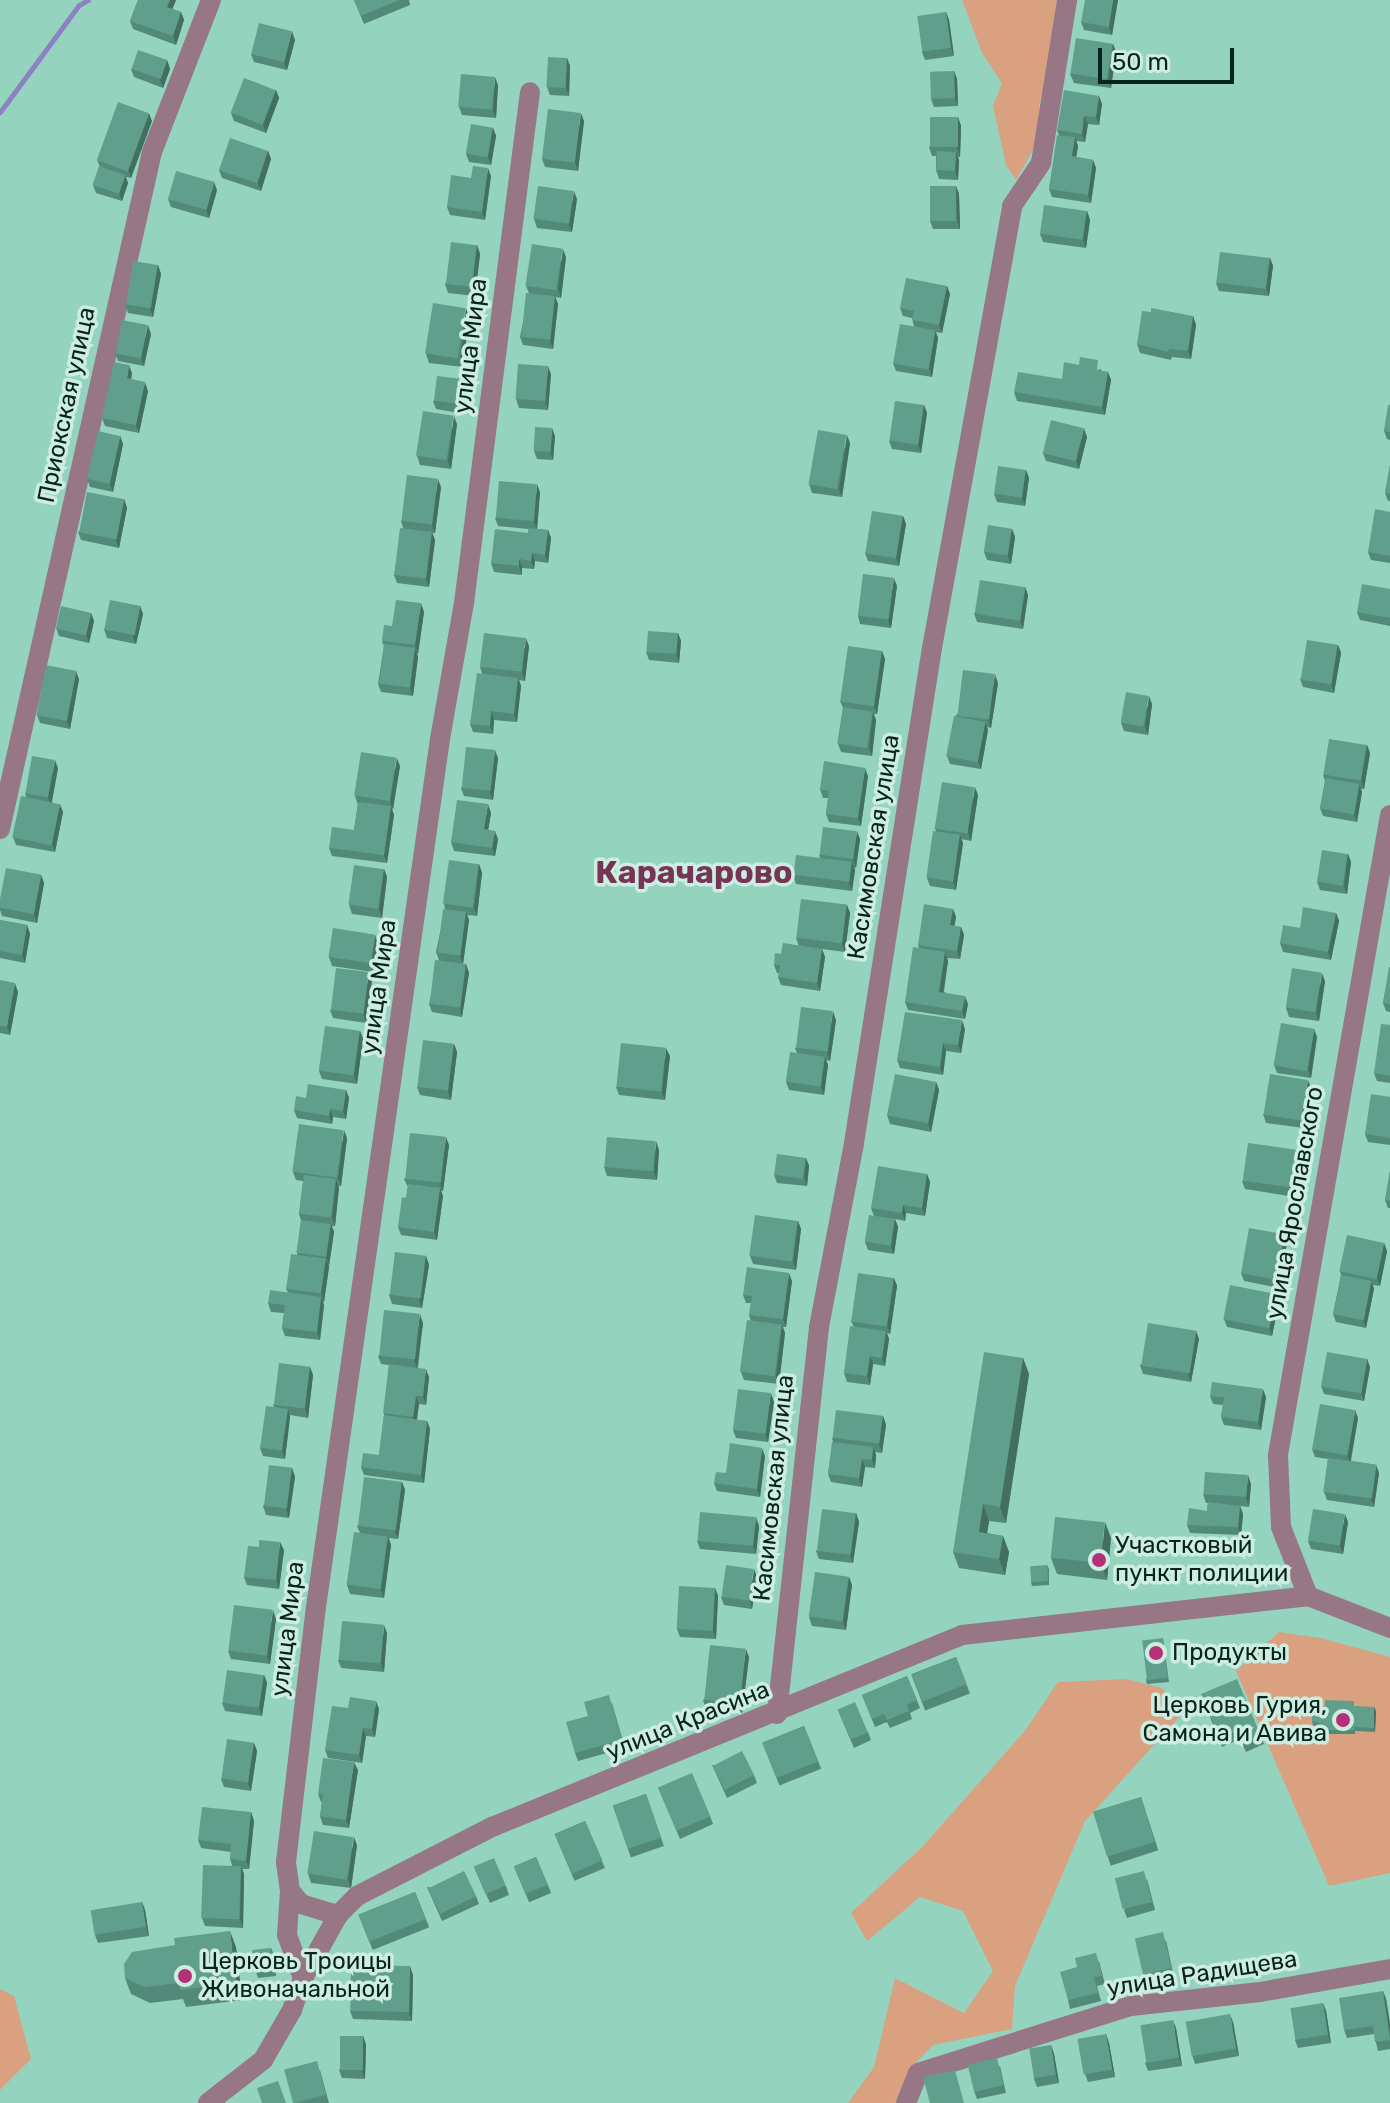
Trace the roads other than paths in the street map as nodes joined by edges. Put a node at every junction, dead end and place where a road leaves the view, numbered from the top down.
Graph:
1 (211, 0) edge
2 (1067, 0) edge
3 (530, 92) dead end
4 (1390, 815) edge
5 (0, 829) edge
6 (1308, 1596) junction
7 (1390, 1628) edge
8 (777, 1714) junction
9 (290, 1891) junction
10 (338, 1915) junction
11 (1390, 1969) edge
12 (303, 1978) junction
13 (208, 2103) edge
14 (906, 2103) edge

1 - 5 street, Приокская улица
2 - 8 street, Касимовская улица
3 - 9 street, улица Мира
4 - 6 street, улица Ярославского
6 - 7 street
6 - 8 street, улица Красина
8 - 10 street, улица Красина
9 - 10 street
9 - 12 street, улица Мира
10 - 12 street, улица Красина
11 - 14 street, улица Радищева
12 - 13 street, улица Красина

